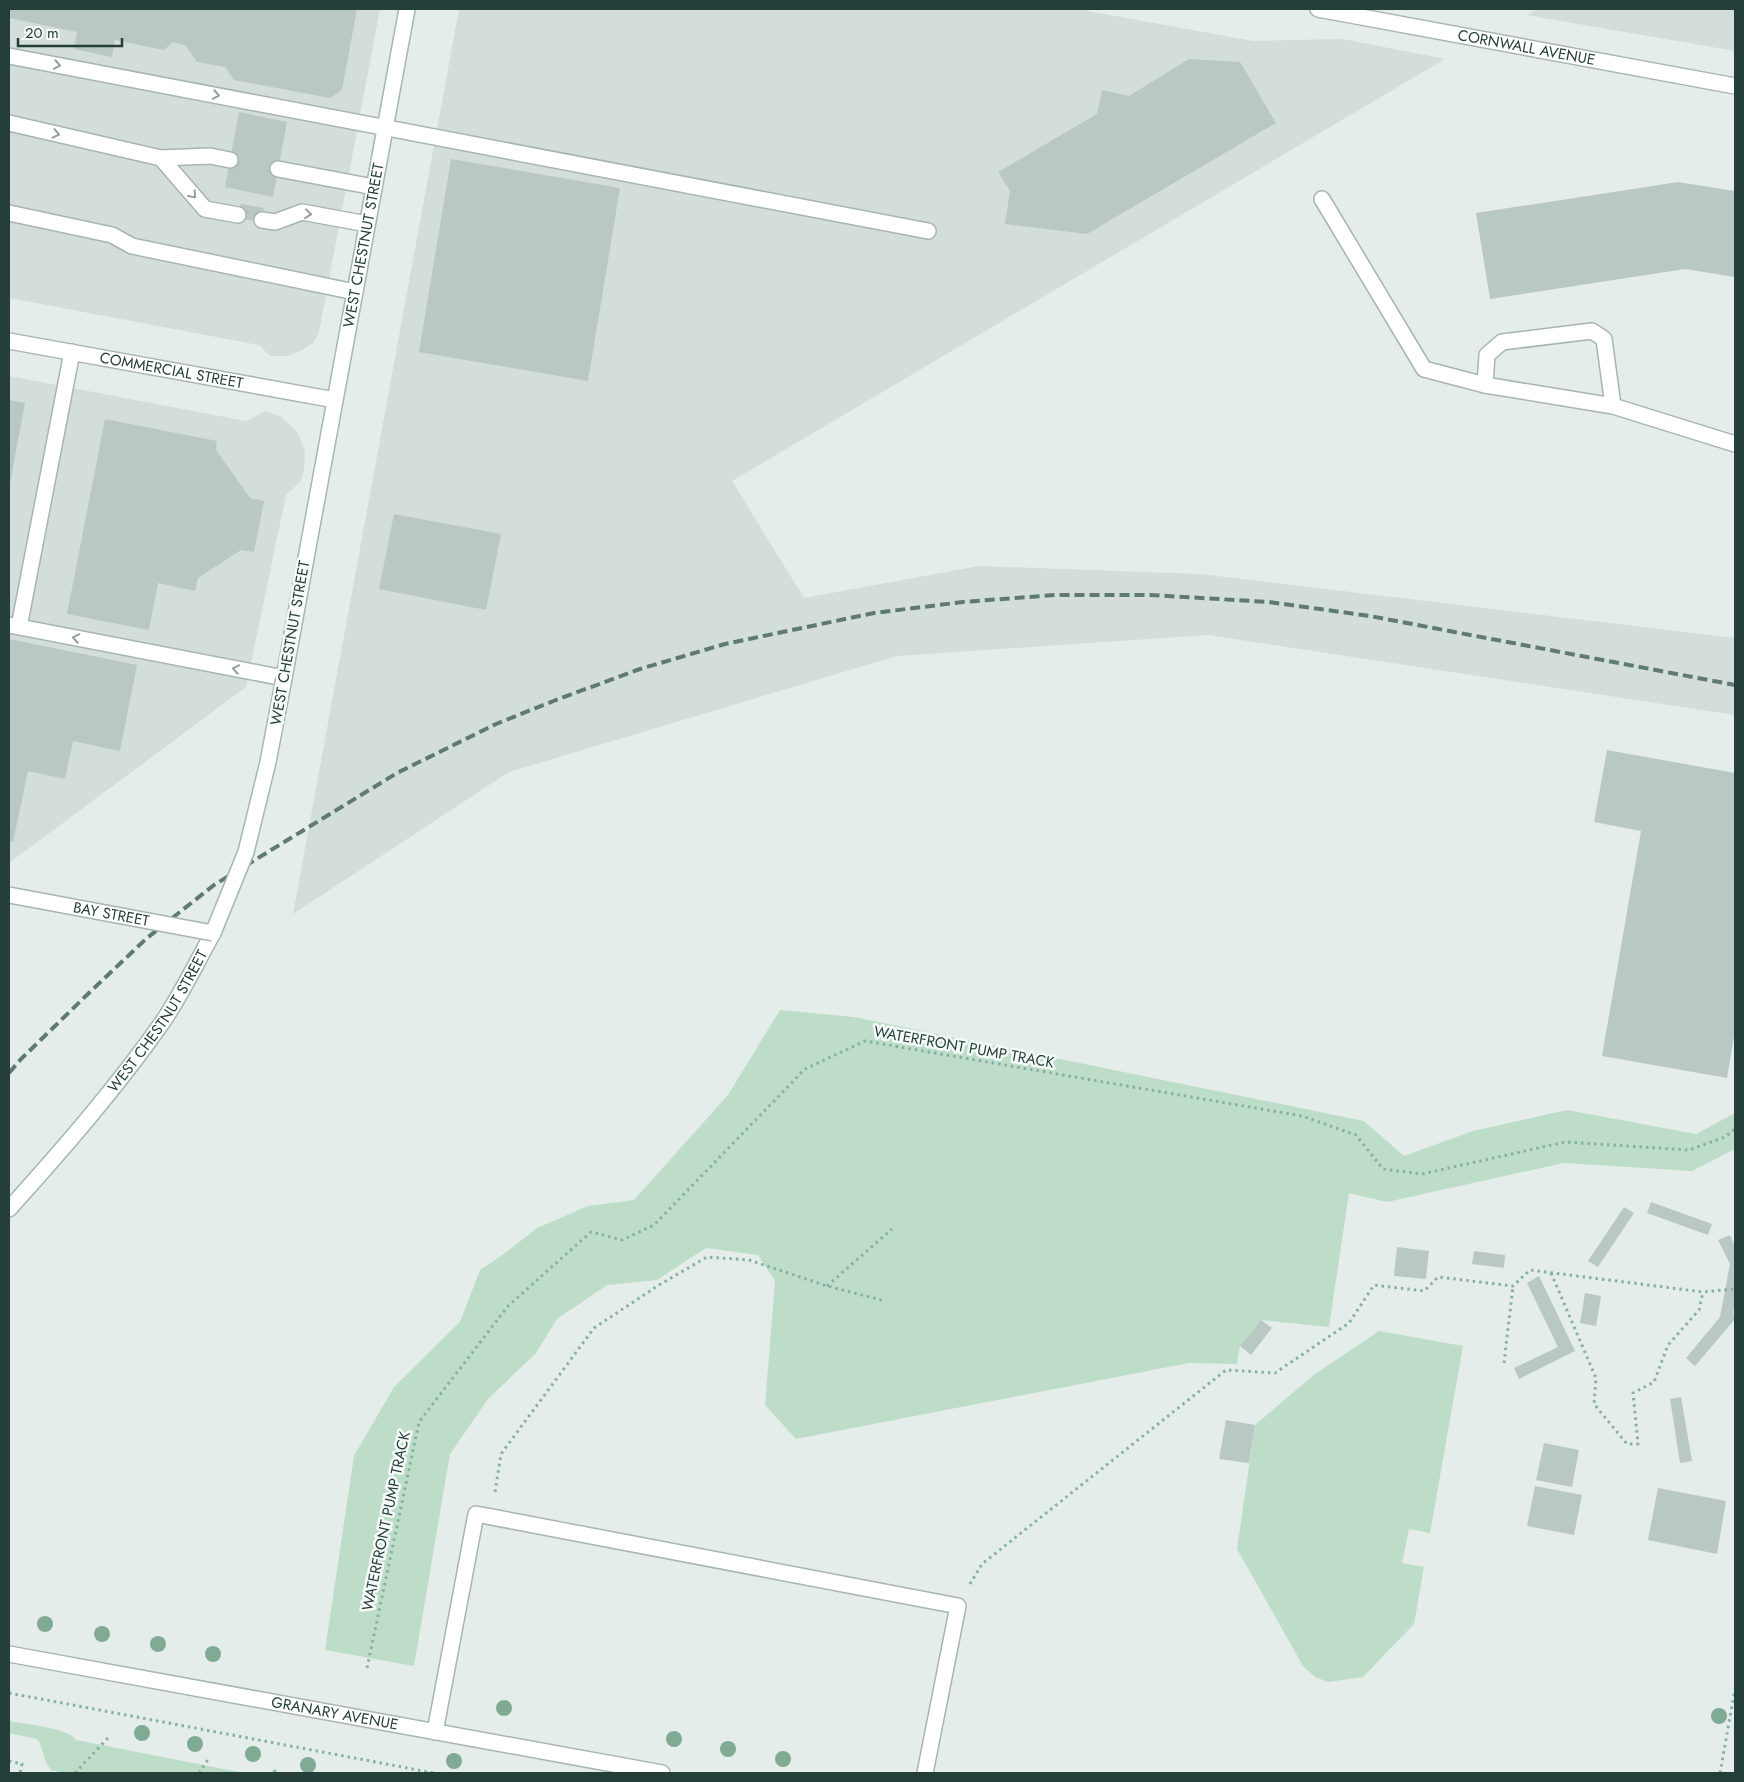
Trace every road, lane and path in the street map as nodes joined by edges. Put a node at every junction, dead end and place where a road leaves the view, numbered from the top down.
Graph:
1 (407, 9) edge
2 (1318, 9) edge
3 (9, 56) edge
4 (1735, 86) edge
5 (9, 123) edge
6 (385, 127) junction
7 (161, 158) junction
8 (230, 160) dead end
9 (278, 169) dead end
10 (374, 187) junction
11 (1322, 198) dead end
12 (9, 213) edge
13 (238, 216) dead end
14 (262, 220) dead end
15 (367, 224) junction
16 (928, 231) dead end
17 (355, 292) junction
18 (9, 341) edge
19 (72, 352) junction
20 (1485, 385) junction
21 (335, 400) junction
22 (1613, 406) junction
23 (1735, 444) edge
24 (14, 626) edge
25 (284, 678) junction
26 (9, 895) edge
27 (213, 933) junction
28 (1735, 1129) edge
29 (9, 1209) edge
30 (892, 1229) dead end
31 (1551, 1273) junction
32 (826, 1286) junction
33 (1513, 1286) junction
34 (1735, 1289) edge
35 (1703, 1292) junction
36 (885, 1301) dead end
37 (1504, 1364) dead end
38 (491, 1517) junction
39 (958, 1606) junction
40 (9, 1654) edge
41 (367, 1668) dead end
42 (1735, 1689) edge
43 (9, 1694) edge
44 (435, 1732) junction
45 (108, 1738) dead end
46 (209, 1758) dead end
47 (9, 1761) edge
48 (20, 1773) edge
49 (75, 1773) edge
50 (199, 1773) edge
51 (434, 1773) edge
52 (662, 1773) edge
53 (925, 1773) edge
54 (1720, 1773) edge

1 - 6 street, WEST CHESTNUT STREET
2 - 4 street, CORNWALL AVENUE
3 -> 6 street
5 -> 7 street
6 - 10 street, WEST CHESTNUT STREET
6 - 16 street
7 - 8 street
7 -> 13 street
9 - 10 street
10 - 15 street, WEST CHESTNUT STREET
11 - 20 street
12 - 17 street
14 -> 15 street
15 - 17 street, WEST CHESTNUT STREET
17 - 21 street, WEST CHESTNUT STREET
18 - 19 street, COMMERCIAL STREET
19 - 21 street, COMMERCIAL STREET
19 - 24 street
20 - 22 street
20 - 22 street
21 - 25 street, WEST CHESTNUT STREET
22 - 23 street
25 -> 24 street
25 - 27 street, WEST CHESTNUT STREET, bridge
26 - 27 street, BAY STREET, bridge
27 - 29 street, WEST CHESTNUT STREET
28 - 41 path, WATERFRONT PUMP TRACK
30 - 32 path
31 - 33 path
31 - 35 path
31 - 35 path
32 - 36 path
32 - 38 path
33 - 37 path
33 - 39 path
34 - 35 path
38 - 39 street
38 - 44 street
39 - 53 street
40 - 44 street, GRANARY AVENUE
42 - 54 path
43 - 51 path
44 - 52 street, GRANARY AVENUE
45 - 49 path
46 - 50 path
47 - 48 path

